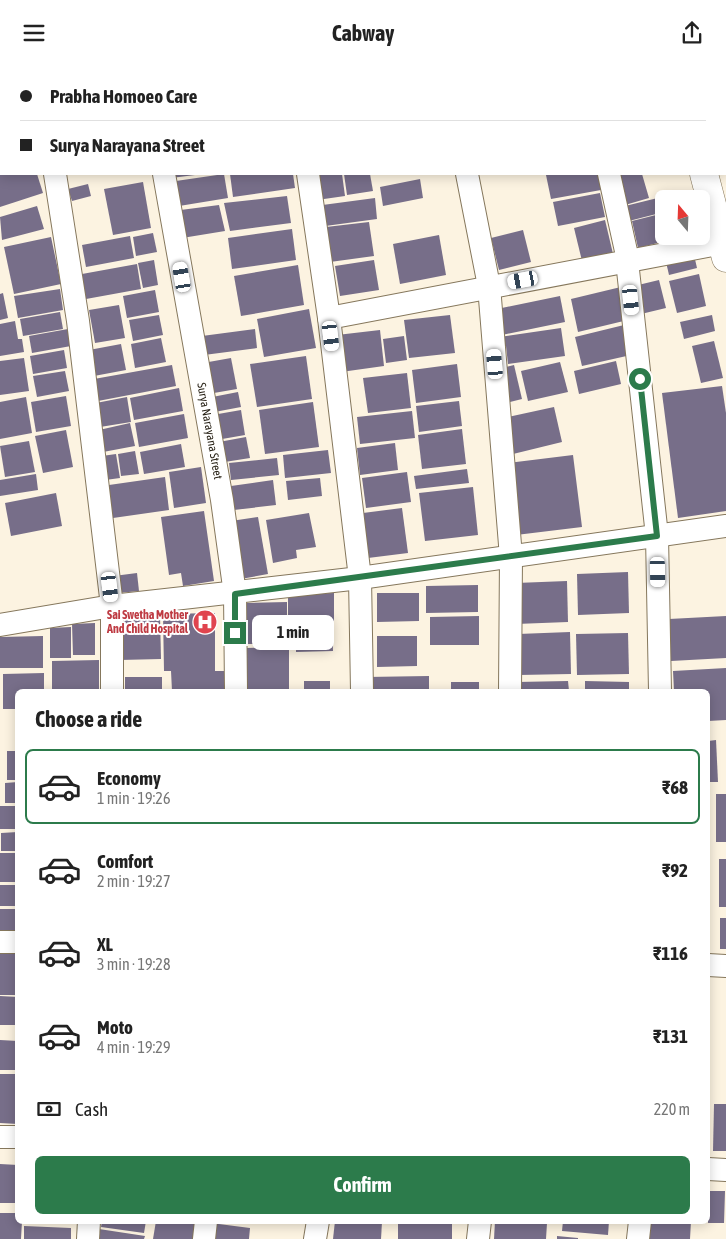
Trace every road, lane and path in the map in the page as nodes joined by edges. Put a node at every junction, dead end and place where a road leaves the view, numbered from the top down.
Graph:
1 (55, 175) edge
2 (164, 175) edge
3 (308, 175) edge
4 (467, 175) edge
5 (609, 175) edge
6 (704, 175) edge
7 (723, 236) edge
8 (627, 261) junction
9 (489, 286) junction
10 (329, 317) junction
11 (726, 526) edge
12 (657, 536) junction
13 (511, 557) junction
14 (360, 578) junction
15 (235, 594) junction
16 (112, 606) junction
17 (0, 625) edge
18 (112, 689) edge
19 (236, 689) edge
20 (362, 689) edge
21 (510, 689) edge
22 (660, 689) edge
23 (0, 942) edge
24 (15, 942) edge
25 (710, 965) edge
26 (726, 965) edge
27 (0, 1137) edge
28 (15, 1137) edge
29 (710, 1169) edge
30 (726, 1170) edge
31 (89, 1224) edge
32 (206, 1224) edge
33 (318, 1224) edge
34 (480, 1224) edge
35 (640, 1224) edge
36 (88, 1239) edge
37 (204, 1239) edge
38 (315, 1239) edge
39 (478, 1239) edge
40 (638, 1239) edge

1 - 16 street
2 - 15 street, Surya Narayana Street
3 - 10 street
4 - 9 street
5 - 8 street
6 - 7 street
7 - 8 street
8 - 9 street
8 - 12 street
9 - 10 street
9 - 13 street
10 - 14 street
11 - 12 street
12 - 13 street
12 - 22 street
13 - 14 street
13 - 21 street
14 - 15 street
14 - 20 street
15 - 16 street
15 - 19 street, Surya Narayana Street
16 - 17 street
16 - 18 street
23 - 24 street
25 - 26 street
27 - 28 street
29 - 30 street
31 - 36 street
32 - 37 street
33 - 38 street
34 - 39 street
35 - 40 street

